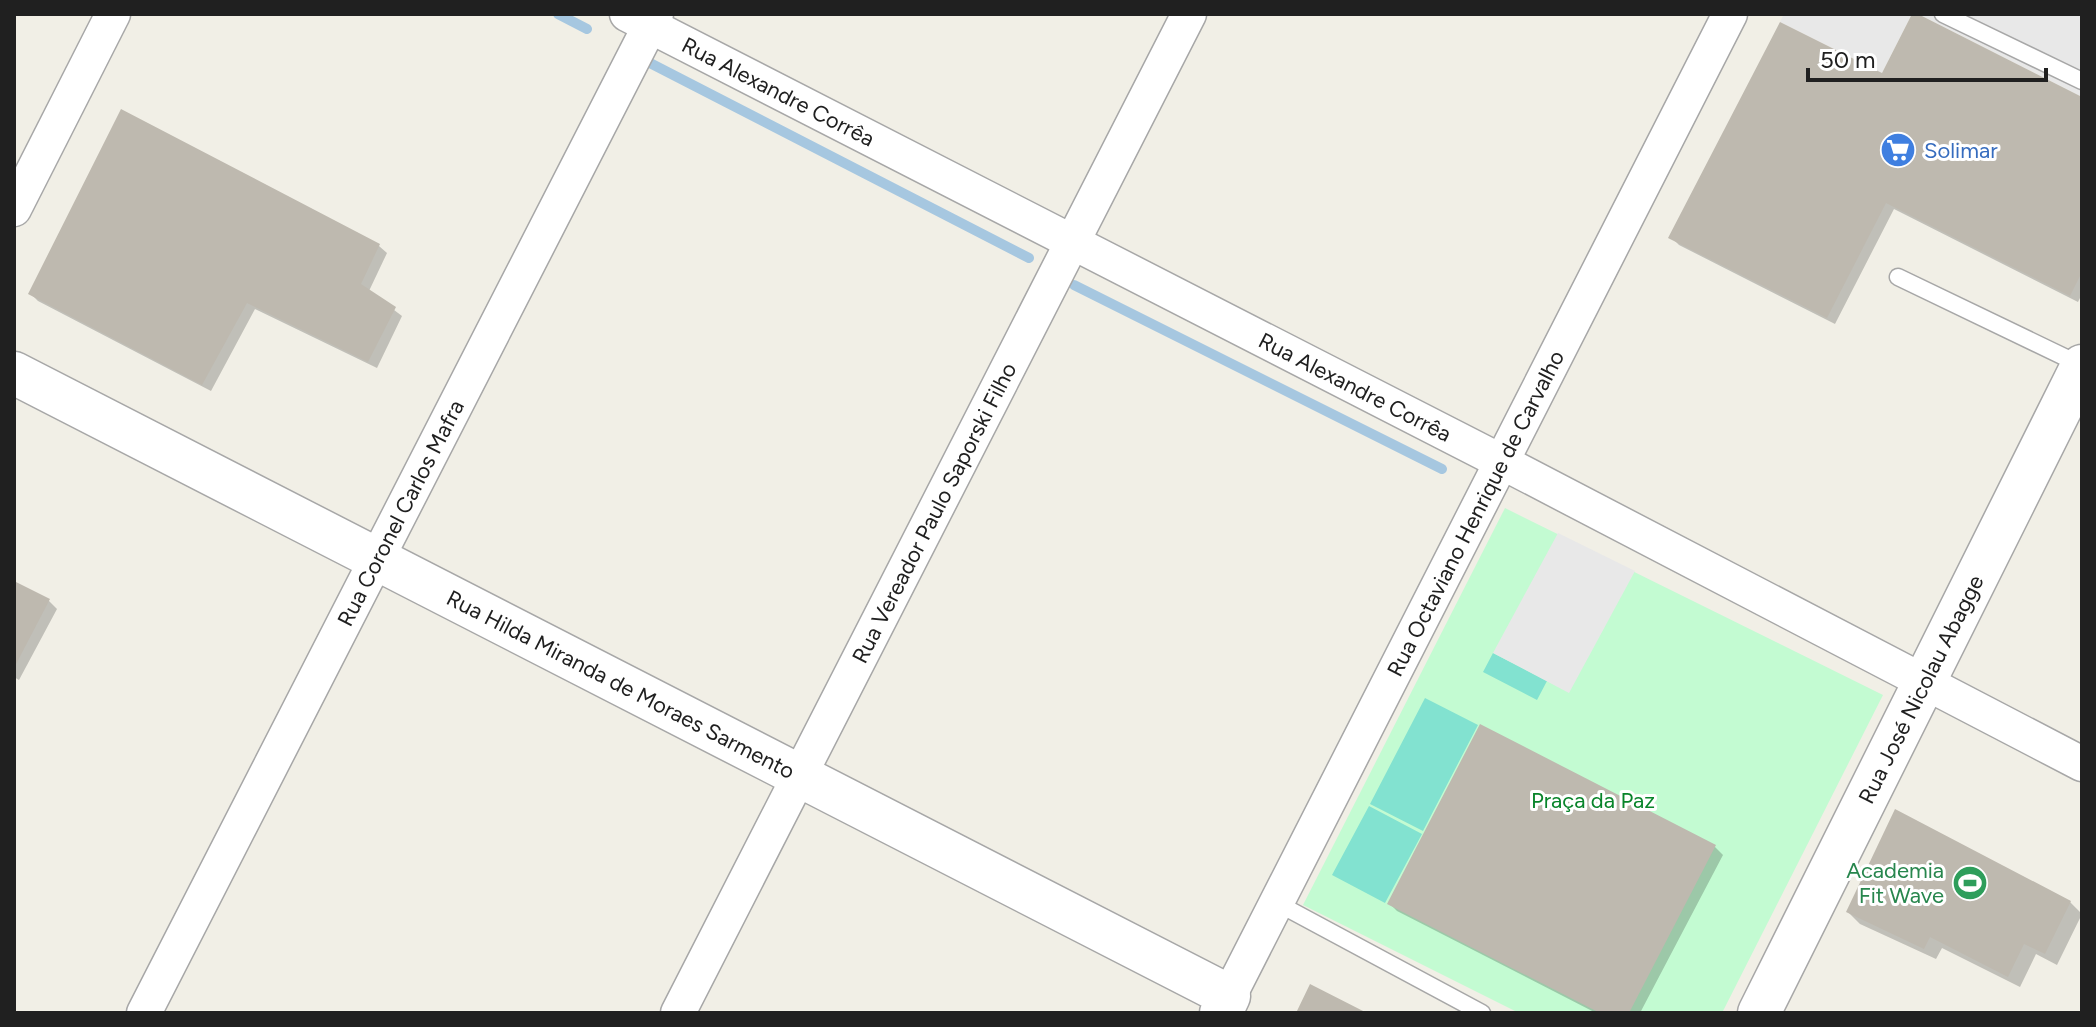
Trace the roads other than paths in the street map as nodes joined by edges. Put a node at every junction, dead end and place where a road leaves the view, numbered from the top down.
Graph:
1 (113, 14) edge
2 (1189, 14) edge
3 (1730, 14) edge
4 (1943, 14) edge
5 (644, 18) edge
6 (2082, 81) edge
7 (14, 209) edge
8 (1073, 242) junction
9 (1898, 277) dead end
10 (2082, 366) edge
11 (14, 373) edge
12 (1502, 462) junction
13 (377, 557) junction
14 (1924, 682) junction
15 (2082, 764) edge
16 (799, 777) junction
17 (1277, 903) junction
18 (1225, 1005) edge
19 (144, 1013) edge
20 (678, 1013) edge
21 (1482, 1013) edge
22 (1759, 1013) edge

1 - 7 street
2 - 8 street, Rua Vereador Paulo Saporski Filho
3 - 12 street, Rua Octaviano Henrique de Carvalho
4 - 6 lane
5 - 8 street, Rua Alexandre Corrêa
5 - 13 street, Rua Coronel Carlos Mafra
8 - 12 street, Rua Alexandre Corrêa
8 - 16 street, Rua Vereador Paulo Saporski Filho
9 - 10 lane
10 - 14 street, Rua José Nicolau Abagge
11 - 13 street, Rua Hilda Miranda de Moraes Sarmento
12 - 14 street, Rua Alexandre Corrêa
12 - 17 street, Rua Octaviano Henrique de Carvalho
13 - 16 street, Rua Hilda Miranda de Moraes Sarmento
13 - 19 street, Rua Coronel Carlos Mafra
14 - 15 street, Rua Alexandre Corrêa
14 - 22 street, Rua José Nicolau Abagge
16 - 18 street, Rua Hilda Miranda de Moraes Sarmento
16 - 20 street, Rua Vereador Paulo Saporski Filho
17 - 18 street, Rua Octaviano Henrique de Carvalho
17 - 21 lane

